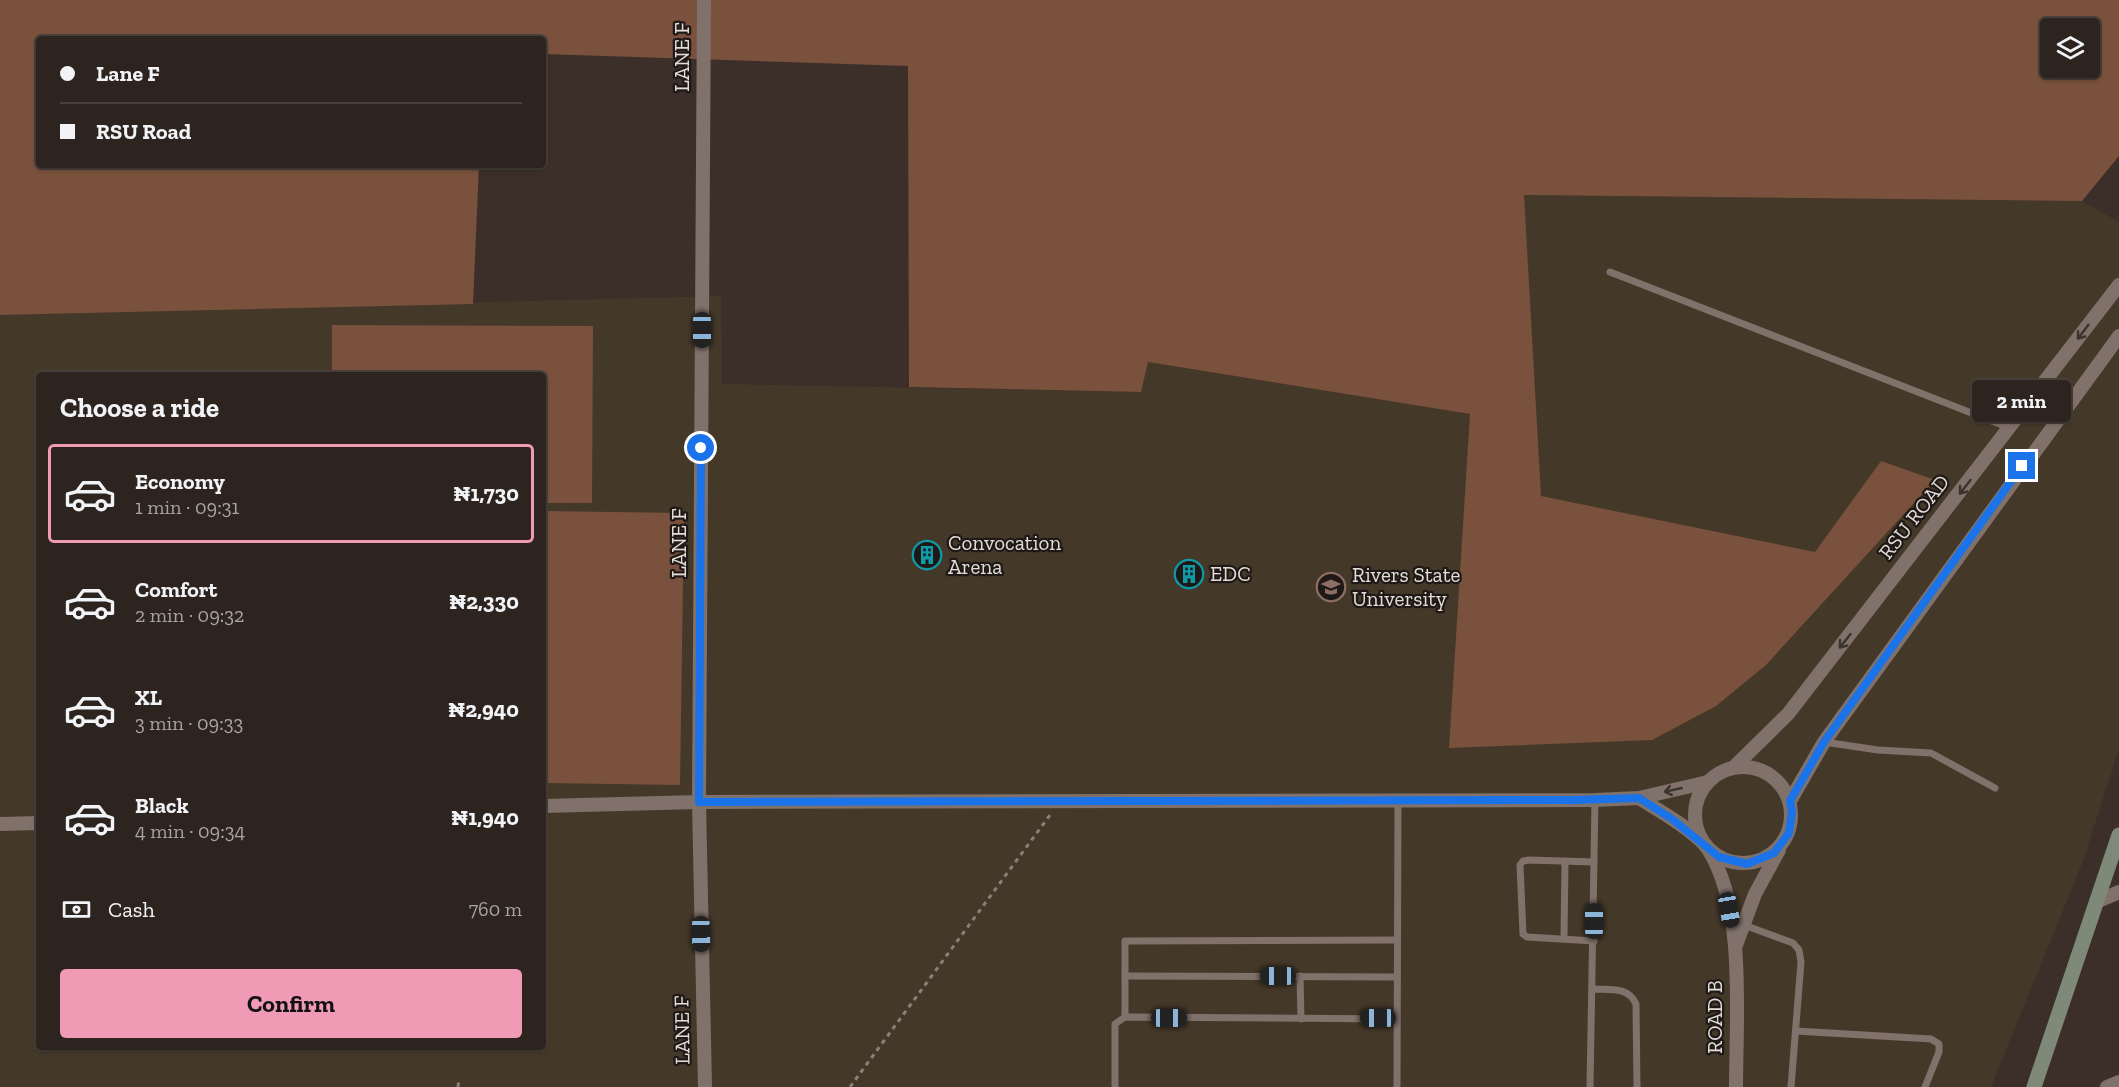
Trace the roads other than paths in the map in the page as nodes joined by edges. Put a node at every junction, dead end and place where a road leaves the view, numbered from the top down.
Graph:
1 (704, 0) edge
2 (1610, 272) dead end
3 (2119, 285) edge
4 (2119, 336) edge
5 (2010, 428) junction
6 (1824, 742) junction
7 (1734, 767) junction
8 (1708, 782) junction
9 (1995, 788) dead end
10 (1639, 798) junction
11 (1595, 800) junction
12 (1398, 801) junction
13 (1790, 801) junction
14 (699, 802) junction
15 (546, 806) edge
16 (36, 822) edge
17 (0, 824) edge
18 (2119, 835) edge
19 (1784, 843) junction
20 (1707, 848) junction
21 (1565, 861) junction
22 (1594, 862) junction
23 (2119, 892) edge
24 (2096, 902) junction
25 (1744, 925) junction
26 (1564, 939) junction
27 (1397, 940) junction
28 (1594, 941) junction
29 (1736, 946) junction
30 (1125, 975) junction
31 (1300, 976) junction
32 (1397, 977) junction
33 (1593, 989) junction
34 (1125, 1017) junction
35 (1301, 1018) junction
36 (1398, 1018) junction
37 (1796, 1031) junction
38 (2119, 1082) edge
39 (705, 1087) edge
40 (1115, 1087) edge
41 (1397, 1087) edge
42 (1590, 1087) edge
43 (1637, 1087) edge
44 (1736, 1087) edge
45 (1791, 1087) edge
46 (1925, 1087) edge
47 (2034, 1087) edge
48 (2107, 1087) edge

1 - 14 street, LANE F
2 - 5 lane
3 -> 5 street, RSU ROAD
4 - 6 street
5 -> 7 street, RSU ROAD
6 - 9 lane
6 - 13 street
7 - 8 street
7 - 13 street
8 -> 10 street
8 - 20 street
10 - 11 street
10 - 20 street
11 - 12 street
11 - 22 lane
12 - 14 street
12 - 27 lane
13 - 19 street
14 - 15 street
14 - 39 street, LANE F
16 - 17 street
18 - 24 street
19 - 20 street
19 - 25 street
20 - 29 street
21 - 22 lane
21 - 26 lane
21 - 26 lane
22 - 28 lane
23 - 24 street
24 - 47 street
25 - 29 street
25 - 37 lane
26 - 28 lane
27 - 30 lane
27 - 32 lane
28 - 33 lane
29 - 44 street, ROAD B
30 - 31 lane
30 - 34 lane
31 - 32 lane
31 - 35 lane
32 - 36 lane
33 - 42 lane
33 - 43 lane
34 - 35 lane
34 - 40 lane
35 - 36 lane
36 - 41 lane
37 - 45 lane
37 - 46 lane
38 - 48 street

